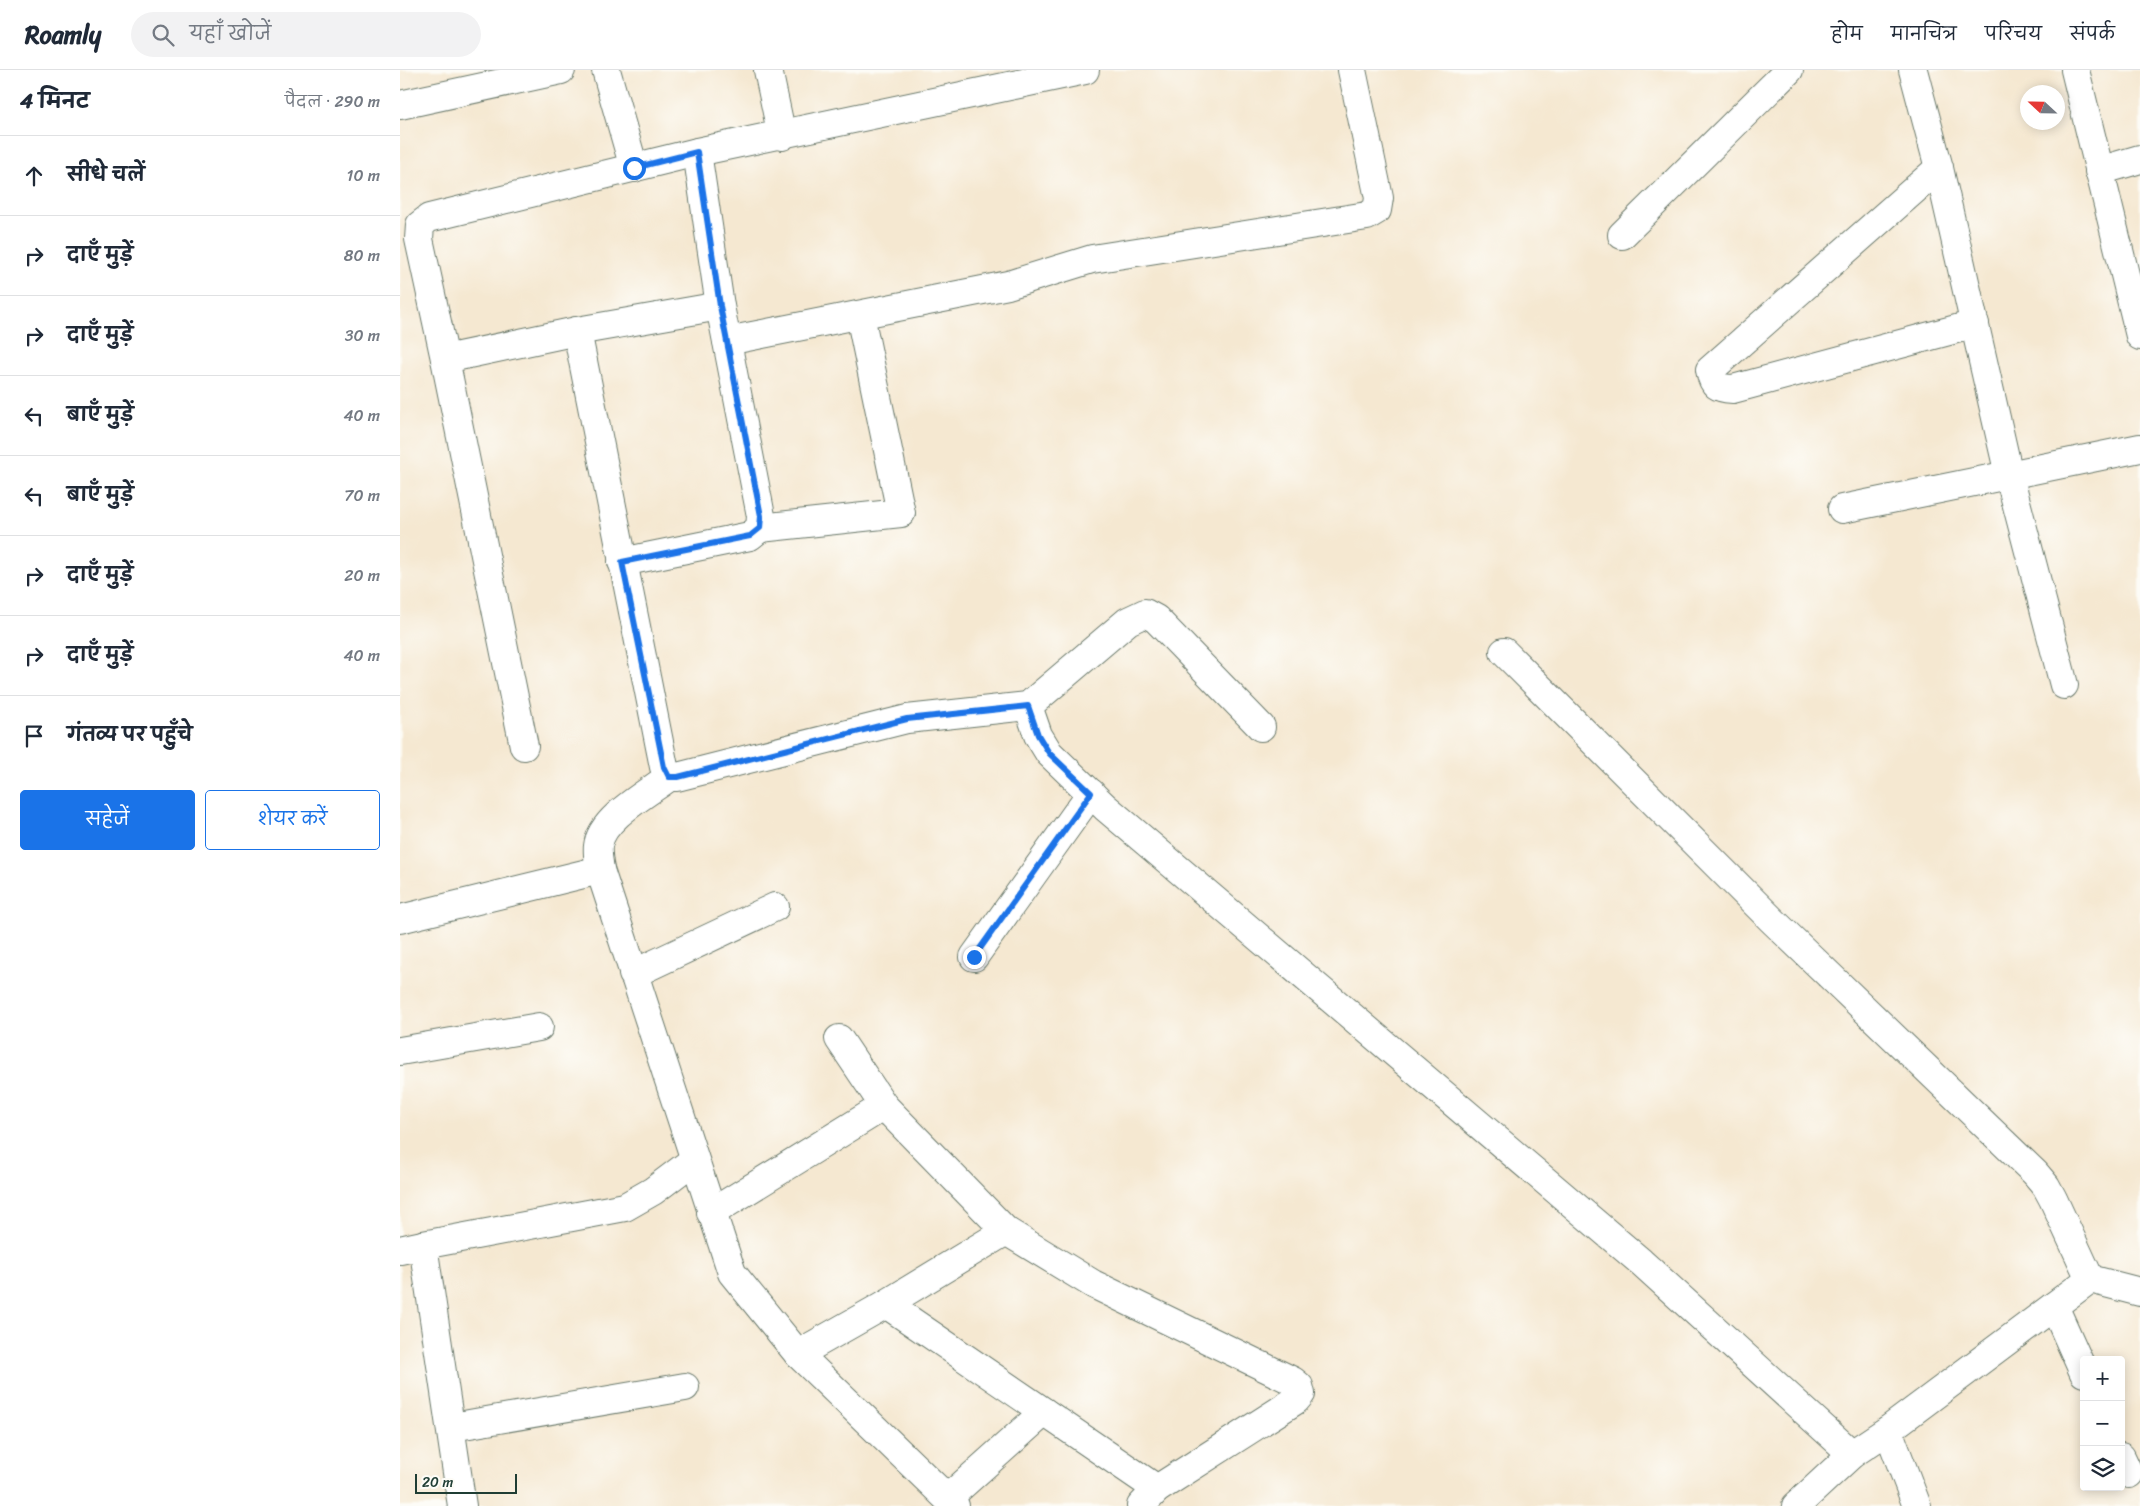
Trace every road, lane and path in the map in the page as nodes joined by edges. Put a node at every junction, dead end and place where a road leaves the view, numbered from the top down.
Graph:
1 (562, 70) edge
2 (606, 70) edge
3 (768, 70) edge
4 (1085, 70) edge
5 (1352, 70) edge
6 (1789, 70) edge
7 (1913, 70) edge
8 (2075, 70) edge
9 (400, 105) edge
10 (782, 136) junction
11 (697, 152) junction
12 (2140, 159) edge
13 (634, 168) junction
14 (1940, 168) junction
15 (2099, 171) junction
16 (1622, 235) dead end
17 (720, 306) junction
18 (2137, 309) edge
19 (860, 315) junction
20 (1975, 324) junction
21 (577, 331) junction
22 (2140, 336) edge
23 (727, 341) junction
24 (445, 359) junction
25 (2140, 448) edge
26 (2009, 475) junction
27 (1842, 509) dead end
28 (760, 528) junction
29 (622, 562) junction
30 (1504, 652) dead end
31 (2064, 686) dead end
32 (1028, 706) junction
33 (1261, 727) dead end
34 (524, 746) dead end
35 (669, 777) junction
36 (1091, 793) junction
37 (600, 870) junction
38 (775, 907) dead end
39 (400, 919) edge
40 (974, 957) dead end
41 (634, 974) junction
42 (539, 1027) dead end
43 (840, 1039) dead end
44 (400, 1051) edge
45 (884, 1106) junction
46 (694, 1160) junction
47 (711, 1212) junction
48 (1006, 1231) junction
49 (412, 1247) edge
50 (2090, 1279) junction
51 (2140, 1292) edge
52 (886, 1304) junction
53 (2054, 1306) junction
54 (798, 1354) junction
55 (2080, 1364) edge
56 (685, 1387) dead end
57 (1044, 1412) junction
58 (452, 1427) junction
59 (1888, 1430) junction
60 (1852, 1454) junction
61 (1149, 1498) edge
62 (952, 1502) edge
63 (462, 1506) edge
64 (1796, 1506) edge
65 (1918, 1506) edge

1 - 9 street
2 - 13 street
3 - 10 street
4 - 10 street
5 - 19 street
6 - 16 street
7 - 14 street
8 - 15 street
10 - 11 street
11 - 13 street
11 - 17 street
12 - 15 street
13 - 24 street
14 - 20 street
14 - 20 street
15 - 18 street
17 - 21 street
17 - 23 street
18 - 22 street
19 - 23 street
19 - 28 street
20 - 26 street
21 - 24 street
21 - 29 street
23 - 28 street
24 - 34 street
25 - 26 street
26 - 27 street
26 - 31 street
28 - 29 street
29 - 35 street
30 - 50 street
32 - 33 street
32 - 35 street
32 - 36 street
35 - 37 street
36 - 40 street
36 - 60 street
37 - 39 street
37 - 41 street
38 - 41 street
41 - 46 street
42 - 44 street
43 - 45 street
45 - 47 street
45 - 48 street
46 - 47 street
46 - 49 street
47 - 54 street
48 - 52 street
48 - 61 street
49 - 58 street
50 - 51 street
50 - 53 street
52 - 54 street
52 - 57 street
53 - 55 street
53 - 59 street
54 - 62 street
56 - 58 street
57 - 61 street
57 - 62 street
58 - 63 street
59 - 60 street
59 - 65 street
60 - 64 street

